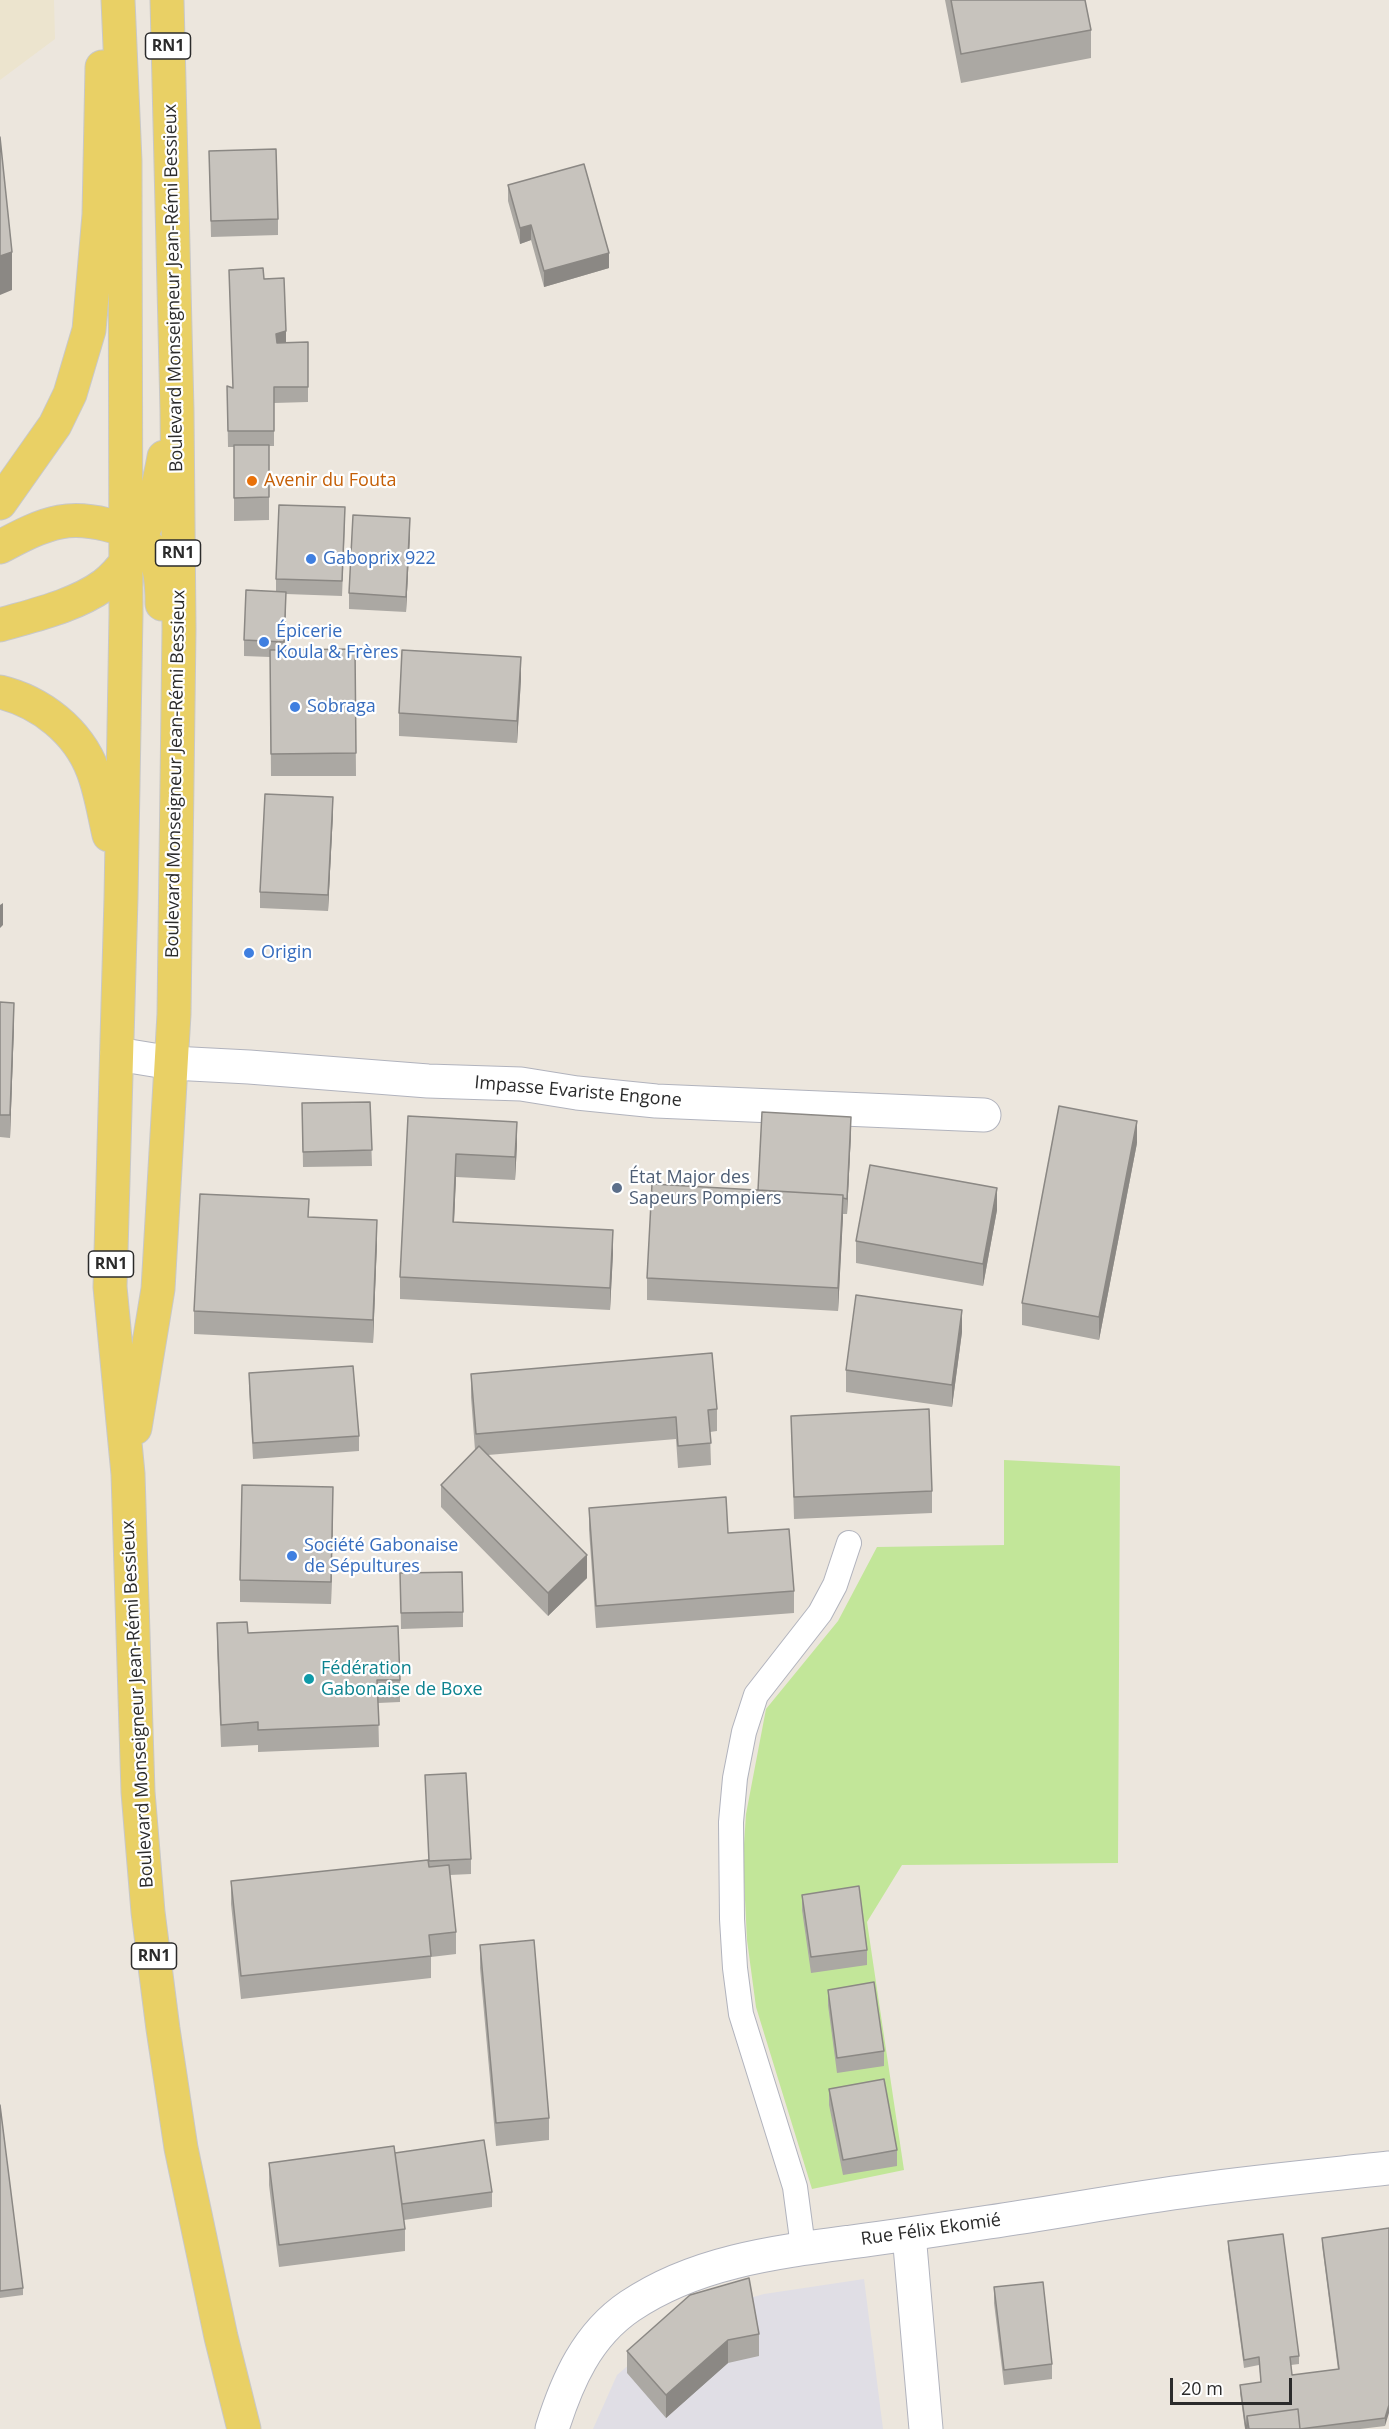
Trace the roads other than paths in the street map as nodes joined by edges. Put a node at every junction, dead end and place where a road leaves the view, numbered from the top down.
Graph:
1 (109, 0) edge
2 (118, 0) edge
3 (167, 0) edge
4 (170, 92) junction
5 (0, 503) edge
6 (130, 544) junction
7 (0, 547) edge
8 (0, 625) edge
9 (0, 692) edge
10 (121, 898) junction
11 (174, 1014) junction
12 (117, 1054) junction
13 (172, 1063) junction
14 (984, 1115) dead end
15 (128, 1474) junction
16 (849, 1543) dead end
17 (1389, 2168) edge
18 (909, 2234) junction
19 (803, 2247) junction
20 (244, 2429) edge
21 (552, 2429) edge
22 (926, 2429) edge

1 - 5 main road
2 - 6 main road, Boulevard Monseigneur Jean-Rémi Bessieux / RN1
3 - 4 main road, Boulevard Monseigneur Jean-Rémi Bessieux / RN1
4 - 6 main road
4 - 11 main road, Boulevard Monseigneur Jean-Rémi Bessieux / RN1
6 - 7 main road
6 - 8 main road
6 - 10 main road, Boulevard Monseigneur Jean-Rémi Bessieux / RN1
6 - 11 main road
9 - 10 main road
10 - 12 main road, Boulevard Monseigneur Jean-Rémi Bessieux / RN1
11 - 13 main road, Boulevard Monseigneur Jean-Rémi Bessieux / RN1
12 - 13 street, Impasse Evariste Engone
12 - 15 main road, Boulevard Monseigneur Jean-Rémi Bessieux / RN1
13 - 14 street, Impasse Evariste Engone
13 - 15 main road, Boulevard Monseigneur Jean-Rémi Bessieux / RN1
15 - 20 main road, Boulevard Monseigneur Jean-Rémi Bessieux / RN1
16 - 19 lane
17 - 18 street, Rue Félix Ekomié
18 - 19 street, Rue Félix Ekomié
18 - 22 street
19 - 21 street, Rue Félix Ekomié

